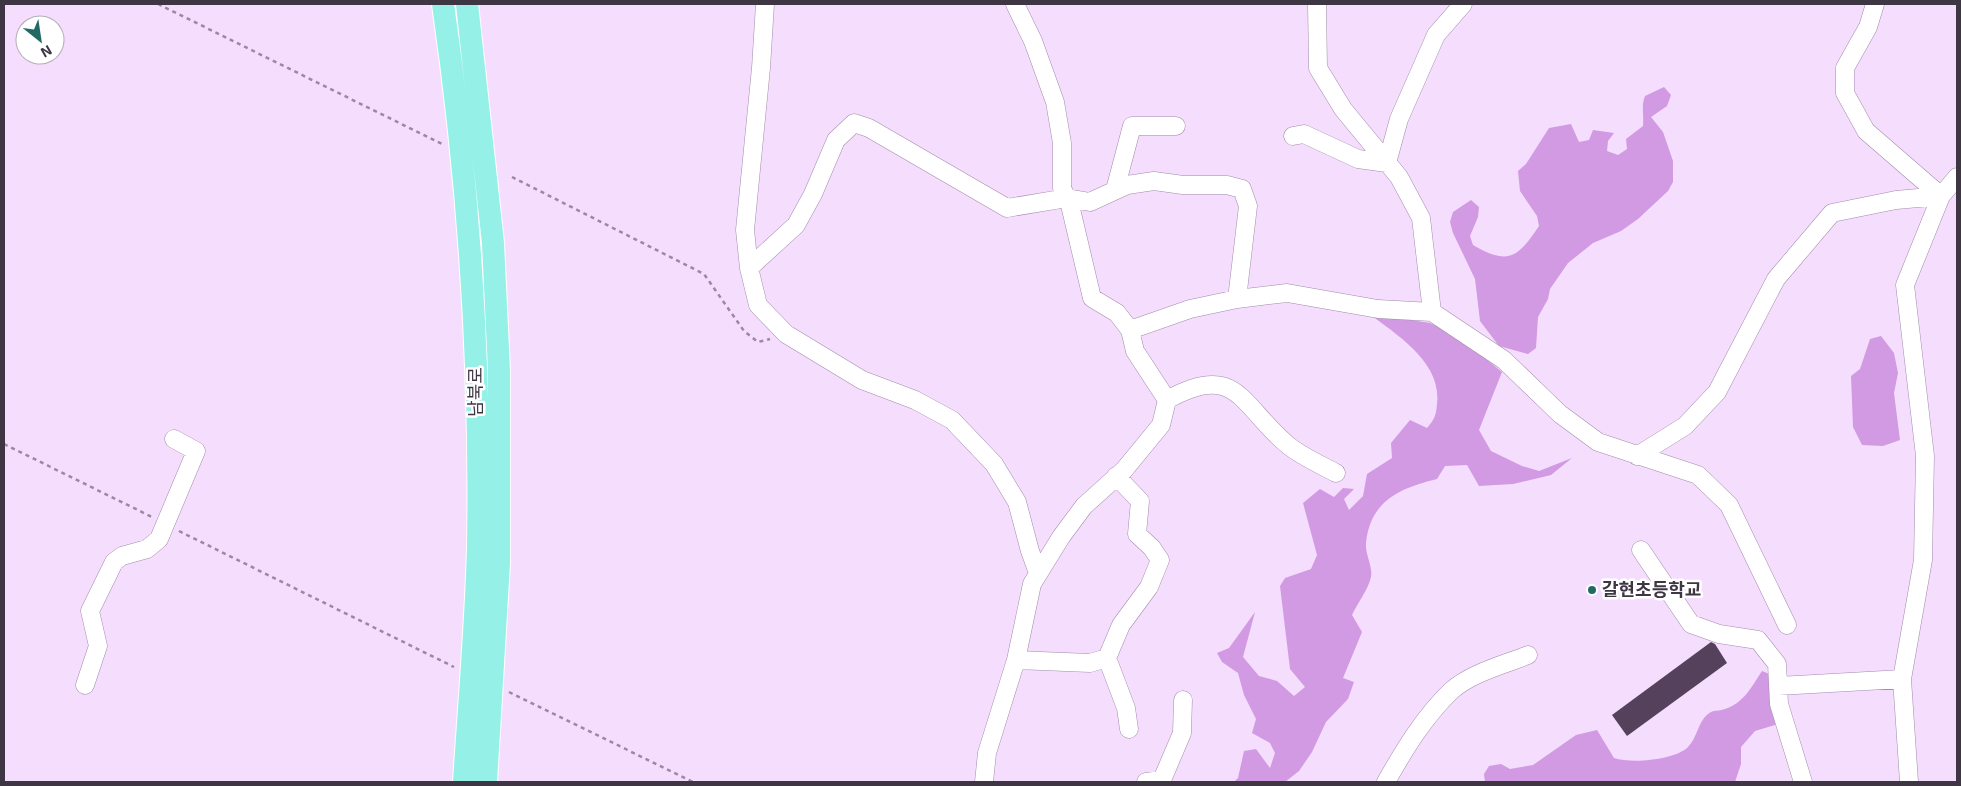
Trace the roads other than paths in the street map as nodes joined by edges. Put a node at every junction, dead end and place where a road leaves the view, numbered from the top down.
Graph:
1 (442, 4) edge
2 (467, 4) edge
3 (765, 4) edge
4 (1015, 4) edge
5 (1317, 4) edge
6 (1463, 4) edge
7 (1876, 4) edge
8 (1176, 126) dead end
9 (1293, 136) dead end
10 (1387, 163) junction
11 (1957, 177) edge
12 (1115, 190) junction
13 (1941, 196) junction
14 (1067, 198) junction
15 (749, 268) junction
16 (1237, 299) junction
17 (1432, 312) junction
18 (1130, 330) junction
19 (1167, 400) junction
20 (174, 439) dead end
21 (1637, 456) junction
22 (1336, 473) dead end
23 (1116, 476) junction
24 (1641, 550) dead end
25 (1038, 572) junction
26 (1787, 625) dead end
27 (1528, 655) dead end
28 (1107, 658) junction
29 (1016, 660) junction
30 (1902, 679) junction
31 (85, 684) dead end
32 (1778, 686) junction
33 (1183, 700) dead end
34 (1129, 729) dead end
35 (464, 782) edge
36 (486, 782) edge
37 (984, 782) edge
38 (1146, 782) edge
39 (1386, 782) edge
40 (1803, 782) edge
41 (1909, 782) edge

1 - 35 main road, 남북로
2 - 36 main road, 남북로
3 - 15 street
4 - 14 street
5 - 10 street
6 - 10 street
7 - 13 street
8 - 12 street
9 - 10 street
10 - 17 street
11 - 13 street
12 - 14 street
12 - 16 street
13 - 21 street
13 - 30 street
14 - 15 street
14 - 18 street
15 - 25 street
16 - 17 street
16 - 18 street
17 - 21 street
18 - 19 street
19 - 22 street
19 - 23 street
20 - 31 street
21 - 26 street
23 - 25 street
23 - 28 street
24 - 32 street
25 - 29 street
27 - 39 street
28 - 29 street
28 - 34 street
29 - 37 street
30 - 32 street
30 - 41 street
32 - 40 street
33 - 38 street

